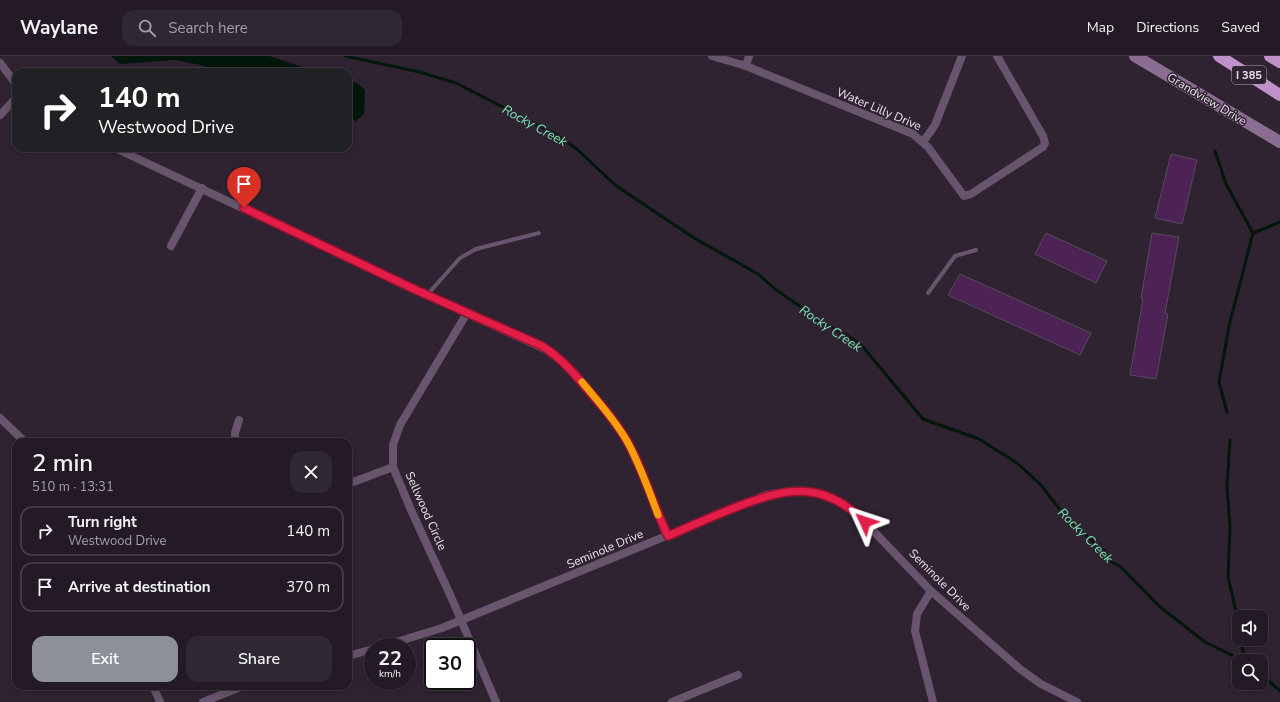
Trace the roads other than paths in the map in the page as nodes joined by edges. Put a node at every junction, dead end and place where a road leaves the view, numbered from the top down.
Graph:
1 (712, 56) edge
2 (749, 56) edge
3 (962, 56) edge
4 (997, 56) edge
5 (1135, 56) edge
6 (1214, 56) edge
7 (1219, 56) edge
8 (1270, 56) edge
9 (1280, 62) edge
10 (0, 63) edge
11 (746, 66) junction
12 (1239, 69) junction
13 (12, 79) edge
14 (1280, 94) edge
15 (12, 102) edge
16 (0, 115) edge
17 (923, 142) junction
18 (1280, 142) edge
19 (124, 152) edge
20 (202, 188) junction
21 (539, 233) dead end
22 (171, 246) dead end
23 (976, 250) dead end
24 (928, 293) dead end
25 (426, 295) junction
26 (467, 314) junction
27 (0, 418) edge
28 (239, 420) dead end
29 (21, 438) edge
30 (236, 438) edge
31 (393, 467) junction
32 (352, 482) edge
33 (668, 536) junction
34 (931, 591) junction
35 (462, 621) junction
36 (414, 638) edge
37 (364, 652) edge
38 (352, 655) edge
39 (738, 675) dead end
40 (155, 690) edge
41 (233, 690) edge
42 (160, 702) edge
43 (203, 702) edge
44 (496, 702) edge
45 (672, 702) edge
46 (933, 702) edge
47 (1077, 702) edge

1 - 11 street, Water Lilly Drive
2 - 11 street
3 - 17 street
4 - 17 street, Water Lilly Drive
5 - 18 street, Grandview Drive
6 - 12 highway
7 - 12 highway, I 385
8 - 9 highway, I 385
10 - 13 street
11 - 17 street, Water Lilly Drive
12 - 14 highway, I 385
15 - 16 street
19 - 20 street
20 - 22 street
20 - 25 street
21 - 25 lane
23 - 24 lane
25 - 26 street
26 - 31 street, Sellwood Circle
26 - 33 street
27 - 29 street
28 - 30 street
31 - 32 street
31 - 35 street, Sellwood Circle
33 - 34 street, Seminole Drive
33 - 35 street, Seminole Drive
34 - 46 street
34 - 47 street, Seminole Drive
35 - 36 street, Seminole Drive
35 - 44 street, Sellwood Circle
37 - 38 street
39 - 45 street
40 - 42 street
41 - 43 street

